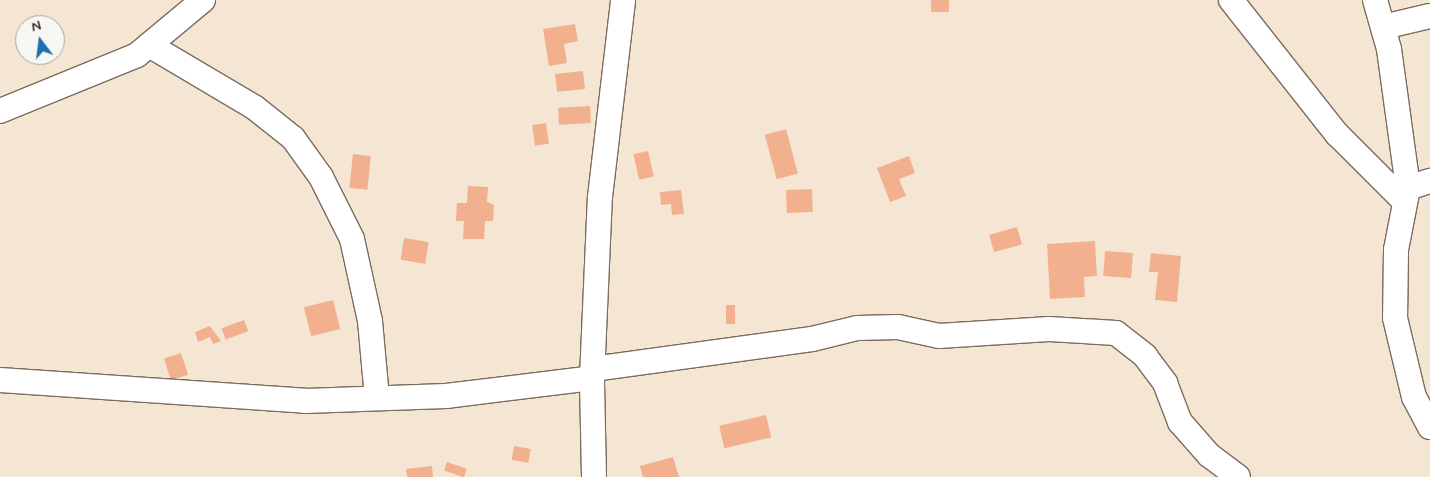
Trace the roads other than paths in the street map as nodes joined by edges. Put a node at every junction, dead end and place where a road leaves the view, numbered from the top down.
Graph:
1 (203, 0) edge
2 (623, 0) edge
3 (1230, 0) edge
4 (1375, 0) edge
5 (1430, 16) edge
6 (1382, 27) junction
7 (149, 45) junction
8 (0, 111) edge
9 (1430, 181) edge
10 (1406, 195) junction
11 (592, 373) junction
12 (0, 380) edge
13 (377, 398) junction
14 (1430, 427) edge
15 (594, 477) edge
16 (1238, 477) edge

1 - 7 street
2 - 11 street
3 - 10 street
4 - 6 street
5 - 6 street
6 - 10 street
7 - 8 street
7 - 13 street
9 - 10 street
10 - 14 street
11 - 13 street
11 - 15 street
11 - 16 street
12 - 13 street

